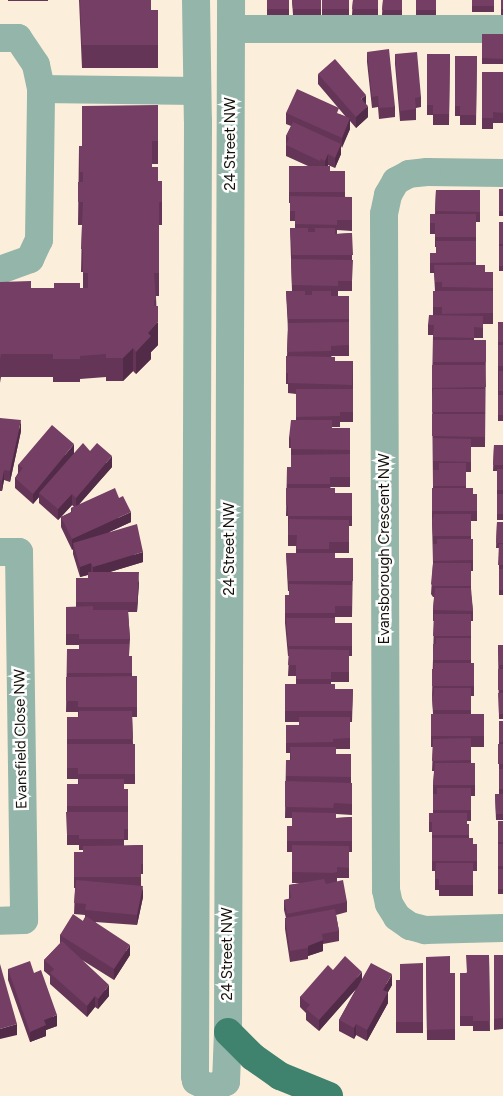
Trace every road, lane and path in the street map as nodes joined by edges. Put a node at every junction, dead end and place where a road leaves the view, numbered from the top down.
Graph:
1 (196, 0) edge
2 (231, 0) edge
3 (503, 29) edge
4 (231, 30) junction
5 (0, 38) edge
6 (40, 89) junction
7 (198, 90) junction
8 (503, 173) edge
9 (0, 270) edge
10 (0, 552) edge
11 (0, 921) edge
12 (503, 928) edge
13 (228, 1032) junction
14 (210, 1092) edge
15 (329, 1096) edge

1 - 7 street, 24 Street NW
2 - 4 street, 24 Street NW
3 - 4 street
4 - 13 street, 24 Street NW
5 - 6 street
6 - 7 street
6 - 9 street
7 - 14 street, 24 Street NW
8 - 12 street, Evansborough Crescent NW
10 - 11 street, Evansfield Close NW
13 - 14 street, 24 Street NW
13 - 15 main road

